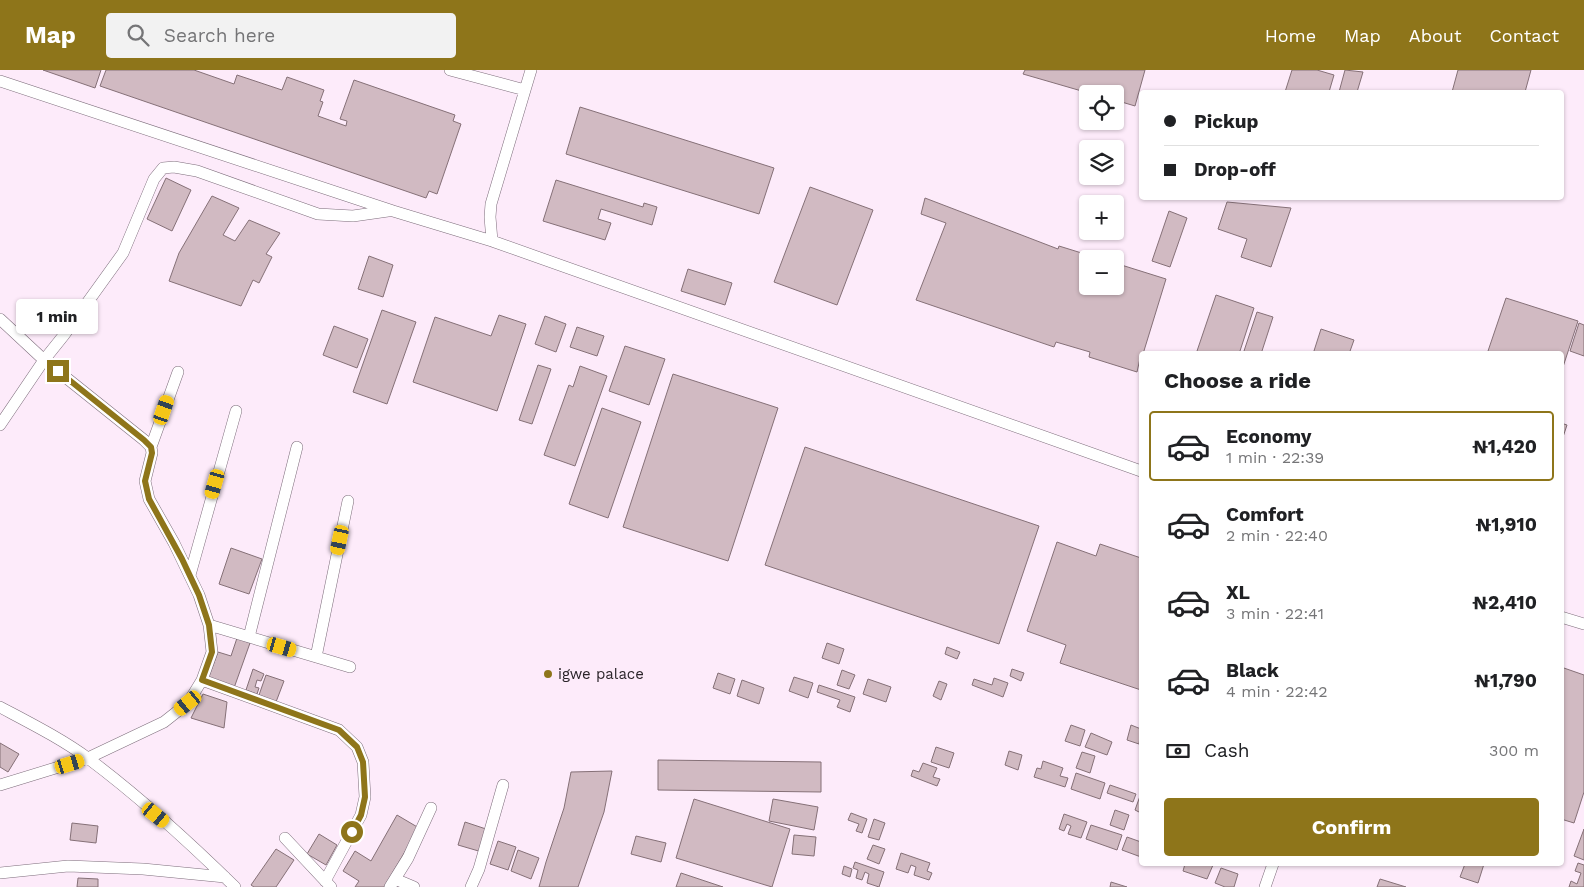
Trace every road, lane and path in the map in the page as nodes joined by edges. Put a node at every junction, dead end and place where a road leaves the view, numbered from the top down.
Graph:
1 (450, 70) edge
2 (531, 70) edge
3 (0, 81) edge
4 (525, 90) junction
5 (392, 211) junction
6 (492, 241) junction
7 (0, 319) edge
8 (44, 360) junction
9 (178, 372) dead end
10 (236, 411) dead end
11 (0, 425) edge
12 (151, 447) junction
13 (297, 447) dead end
14 (1139, 470) edge
15 (348, 501) dead end
16 (190, 575) junction
17 (1564, 618) edge
18 (1584, 624) edge
19 (209, 625) junction
20 (249, 637) junction
21 (316, 657) junction
22 (350, 667) dead end
23 (202, 680) junction
24 (0, 707) edge
25 (88, 758) junction
26 (0, 785) edge
27 (503, 785) dead end
28 (430, 808) dead end
29 (285, 838) dead end
30 (1272, 866) edge
31 (0, 873) edge
32 (225, 877) junction
33 (392, 883) edge
34 (328, 884) edge
35 (235, 887) edge
36 (414, 887) edge
37 (471, 887) edge
38 (1264, 887) edge

1 - 4 street
2 - 4 street
3 - 5 street
4 - 6 street
5 - 6 street
5 - 8 street
6 - 14 street
7 - 8 street
8 - 11 street
8 - 12 street
9 - 12 street
10 - 16 street
12 - 16 street
13 - 20 street
15 - 21 street
16 - 19 street
17 - 18 street
19 - 20 street
19 - 23 street
20 - 21 street
21 - 22 street
23 - 25 street
23 - 34 street
24 - 25 street
25 - 26 street
25 - 32 street
27 - 37 street
28 - 33 street
29 - 34 street
30 - 38 street
31 - 32 street
32 - 35 street
33 - 36 street

